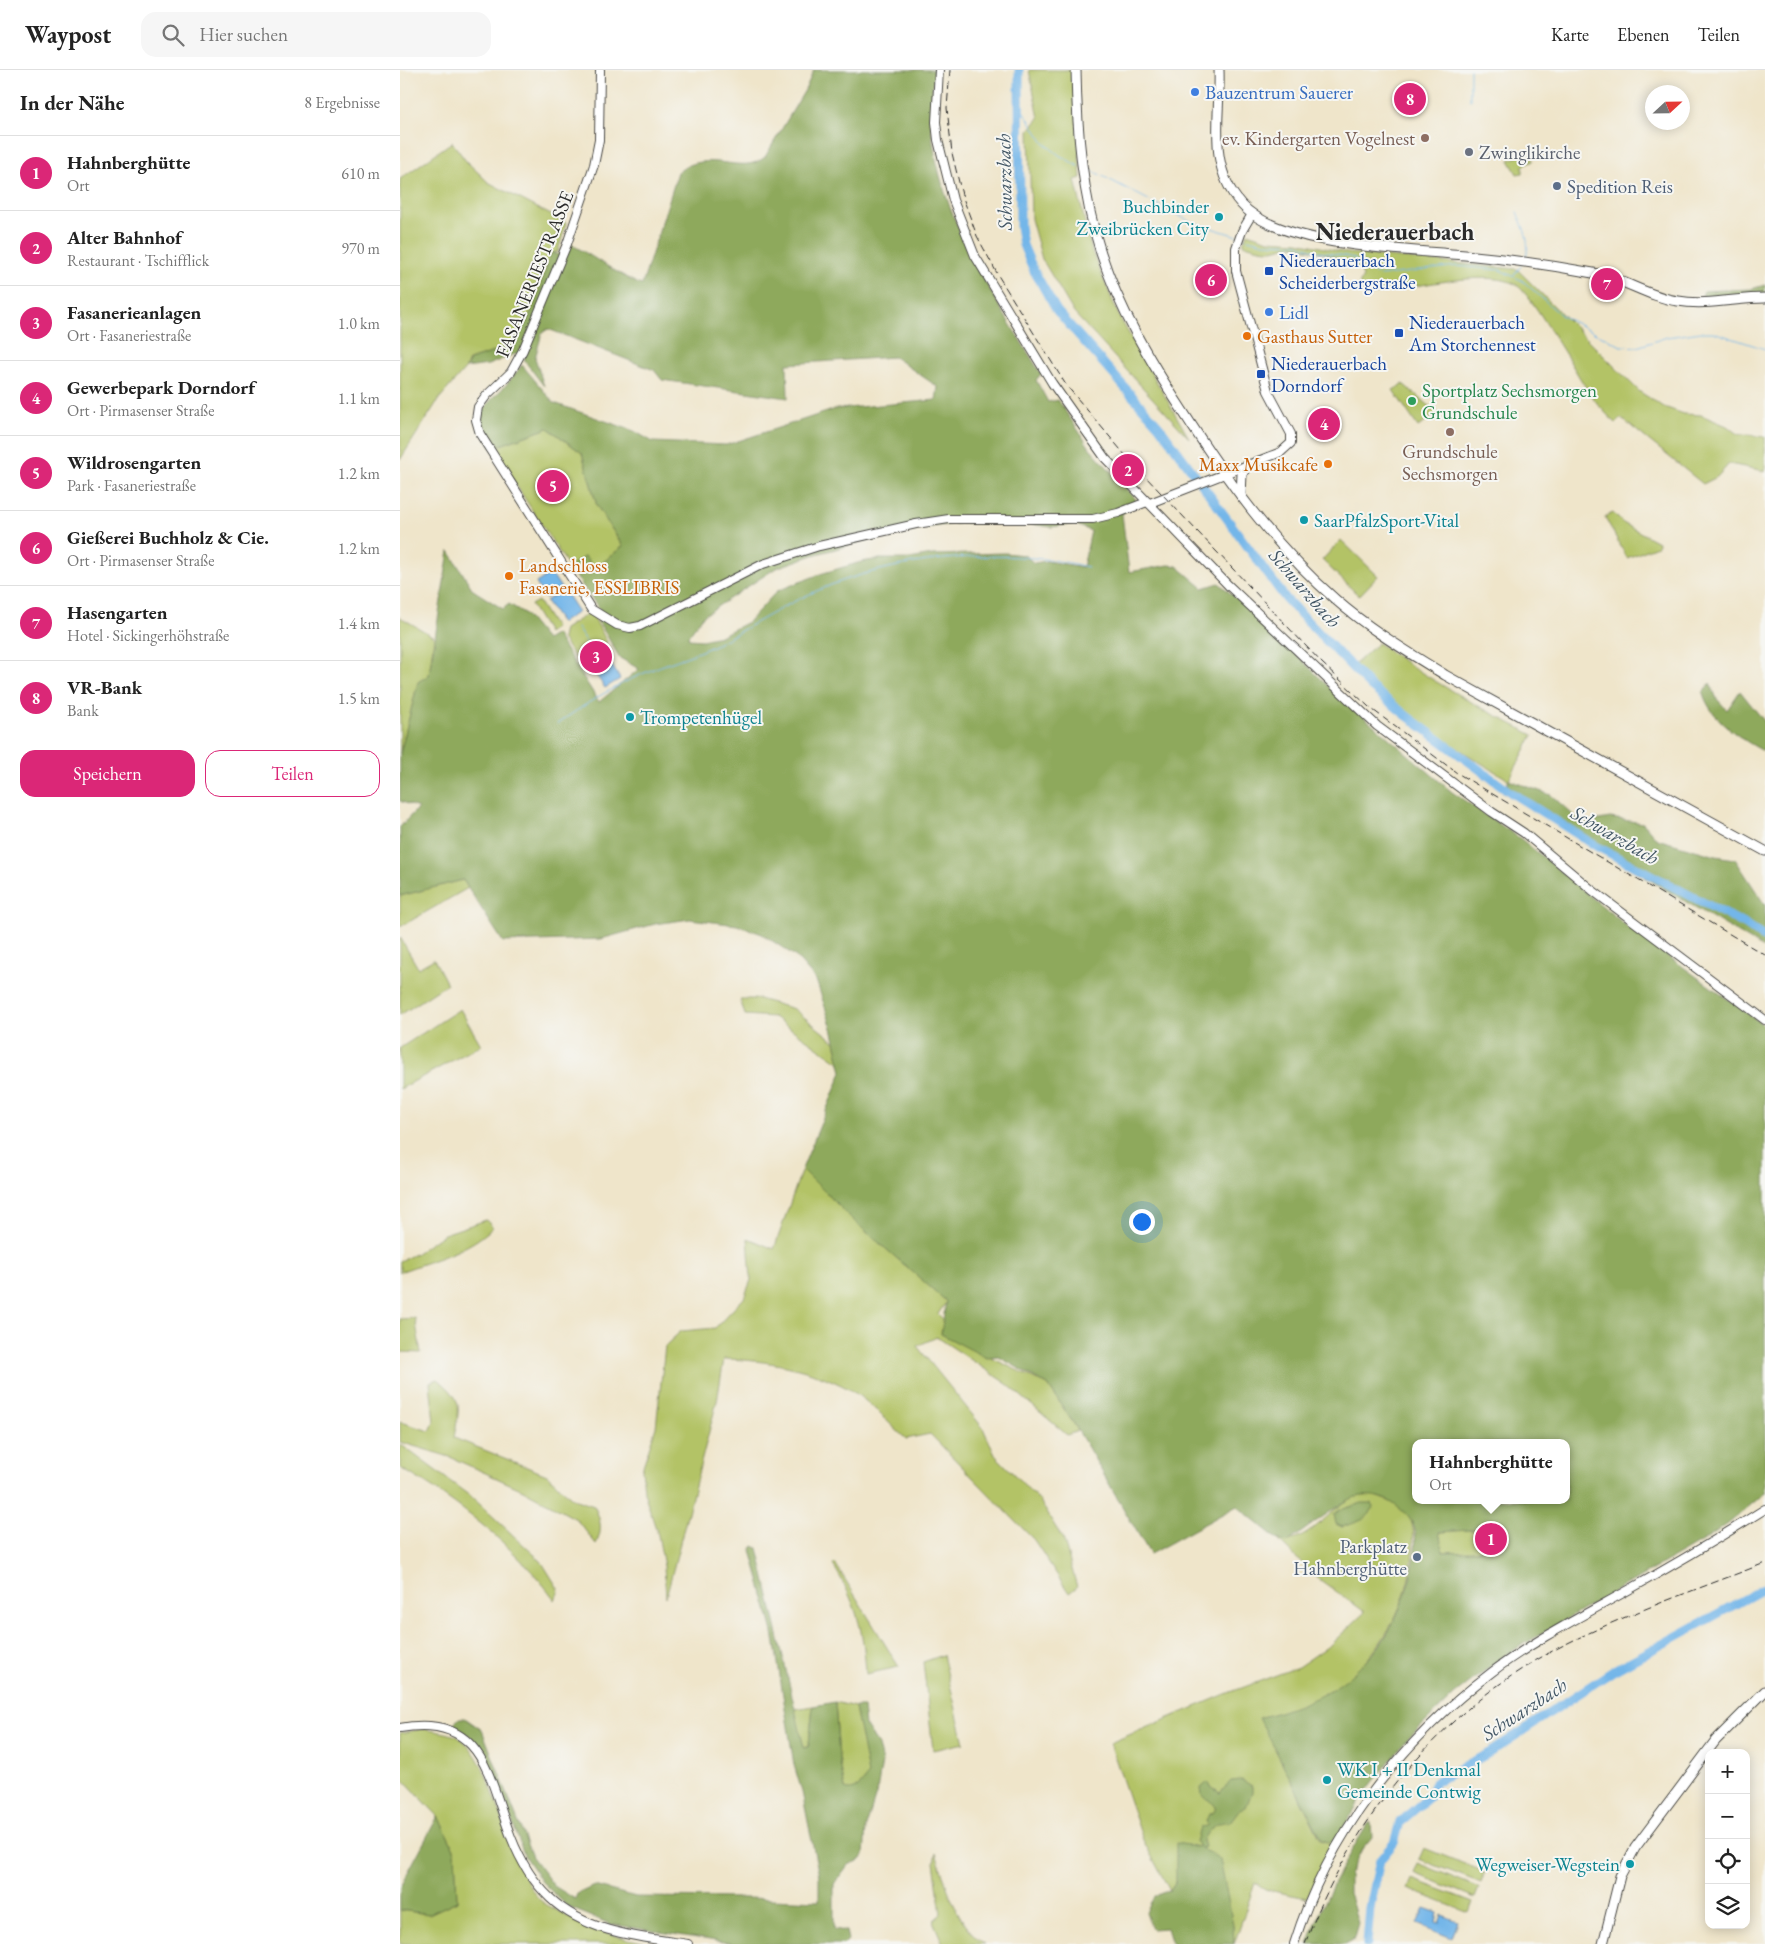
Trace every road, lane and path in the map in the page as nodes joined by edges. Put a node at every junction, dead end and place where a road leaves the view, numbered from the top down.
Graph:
1 (600, 70) edge
2 (939, 70) edge
3 (1076, 70) edge
4 (1219, 70) edge
5 (1252, 214) junction
6 (1765, 298) edge
7 (1247, 466) junction
8 (1224, 474) junction
9 (1241, 496) junction
10 (1149, 502) junction
11 (1765, 851) edge
12 (1765, 1020) edge
13 (1765, 1509) edge
14 (1765, 1691) edge
15 (400, 1728) edge
16 (688, 1944) edge
17 (1294, 1944) edge
18 (1603, 1944) edge

1 - 10 street, FASANERIESTRASSE
2 - 10 street
3 - 8 main road
4 - 5 main road
5 - 6 main road
5 - 7 street, FASANERIESTRASSE
7 - 8 street, FASANERIESTRASSE
7 - 9 main road
8 - 9 main road
8 - 10 street, FASANERIESTRASSE
9 - 11 main road
10 - 12 street
13 - 17 street
14 - 18 main road
15 - 16 street

